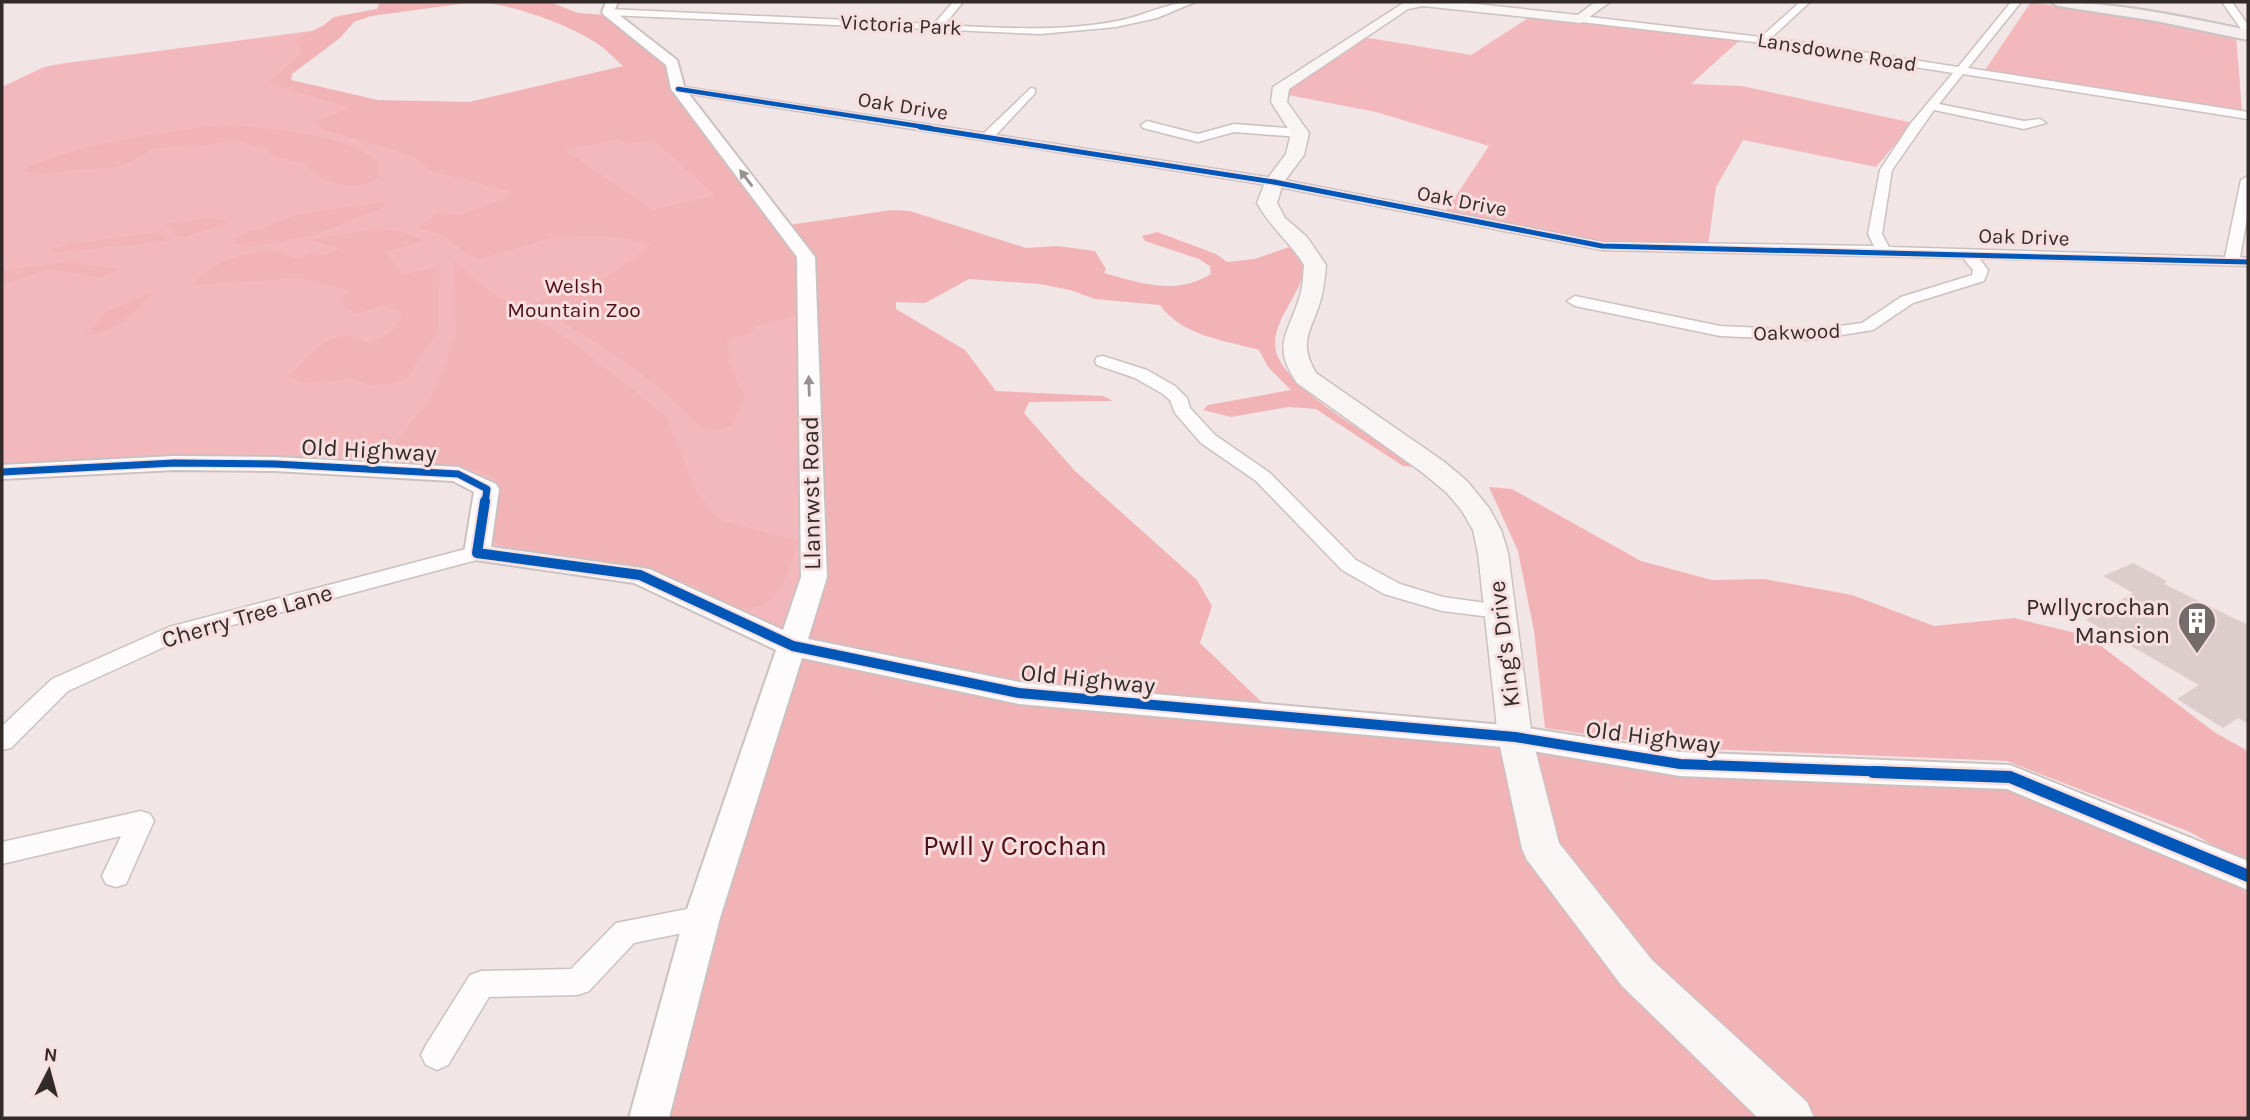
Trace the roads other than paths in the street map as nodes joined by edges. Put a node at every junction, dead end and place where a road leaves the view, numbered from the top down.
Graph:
1 (958, 2) edge
2 (1190, 2) edge
3 (1423, 2) edge
4 (1603, 2) edge
5 (1805, 2) edge
6 (2016, 2) edge
7 (2058, 2) edge
8 (2227, 2) edge
9 (610, 7) edge
10 (744, 10) dead end
11 (733, 18) junction
12 (1581, 19) junction
13 (937, 27) junction
14 (2245, 34) edge
15 (1763, 40) junction
16 (1961, 71) junction
17 (678, 89) junction
18 (1031, 91) dead end
19 (1932, 106) junction
20 (2248, 115) edge
21 (2040, 123) dead end
22 (1147, 125) dead end
23 (1300, 134) junction
24 (987, 137) junction
25 (2248, 180) edge
26 (1274, 182) junction
27 (1884, 251) junction
28 (1967, 253) junction
29 (2232, 260) junction
30 (2248, 262) edge
31 (1575, 301) dead end
32 (1103, 361) dead end
33 (1141, 374) junction
34 (1117, 386) dead end
35 (2, 472) edge
36 (477, 553) junction
37 (1499, 611) junction
38 (793, 646) junction
39 (1515, 737) junction
40 (2, 740) edge
41 (2, 853) edge
42 (116, 876) dead end
43 (2248, 876) edge
44 (702, 918) junction
45 (436, 1055) dead end
46 (649, 1118) edge
47 (1791, 1118) edge

1 - 13 street
2 - 13 street, Victoria Park
3 - 12 main road, Lansdowne Road
3 - 23 main road
4 - 12 main road
5 - 15 street
6 - 16 street
7 - 14 main road
8 - 14 street
9 - 11 street, Victoria Park
9 - 17 street, Llanrwst Road
10 - 11 street
11 - 13 street, Victoria Park
12 - 15 street, Lansdowne Road
15 - 16 street, Lansdowne Road
16 - 19 street
16 - 20 street, Lansdowne Road
17 - 24 street, Oak Drive
38 -> 17 street, Llanrwst Road
18 - 24 street
19 - 21 street
19 - 27 street
22 - 23 street
23 - 26 main road
24 - 26 street, Oak Drive
25 - 29 street
26 - 27 street, Oak Drive
26 - 37 main road, King's Drive
27 - 28 street, Oak Drive
28 - 29 street, Oak Drive
28 - 31 street, Oakwood
29 - 30 street, Oak Drive
32 - 33 street
33 - 34 street
33 - 37 street
35 - 36 street, Old Highway
36 - 38 street, Old Highway
36 - 40 street, Cherry Tree Lane
37 - 39 main road, King's Drive
38 - 39 street, Old Highway
38 - 44 street, Llanrwst Road
39 - 43 street, Old Highway
39 - 47 main road, King's Drive
41 - 42 street
44 - 45 street
44 - 46 street, Llanrwst Road

